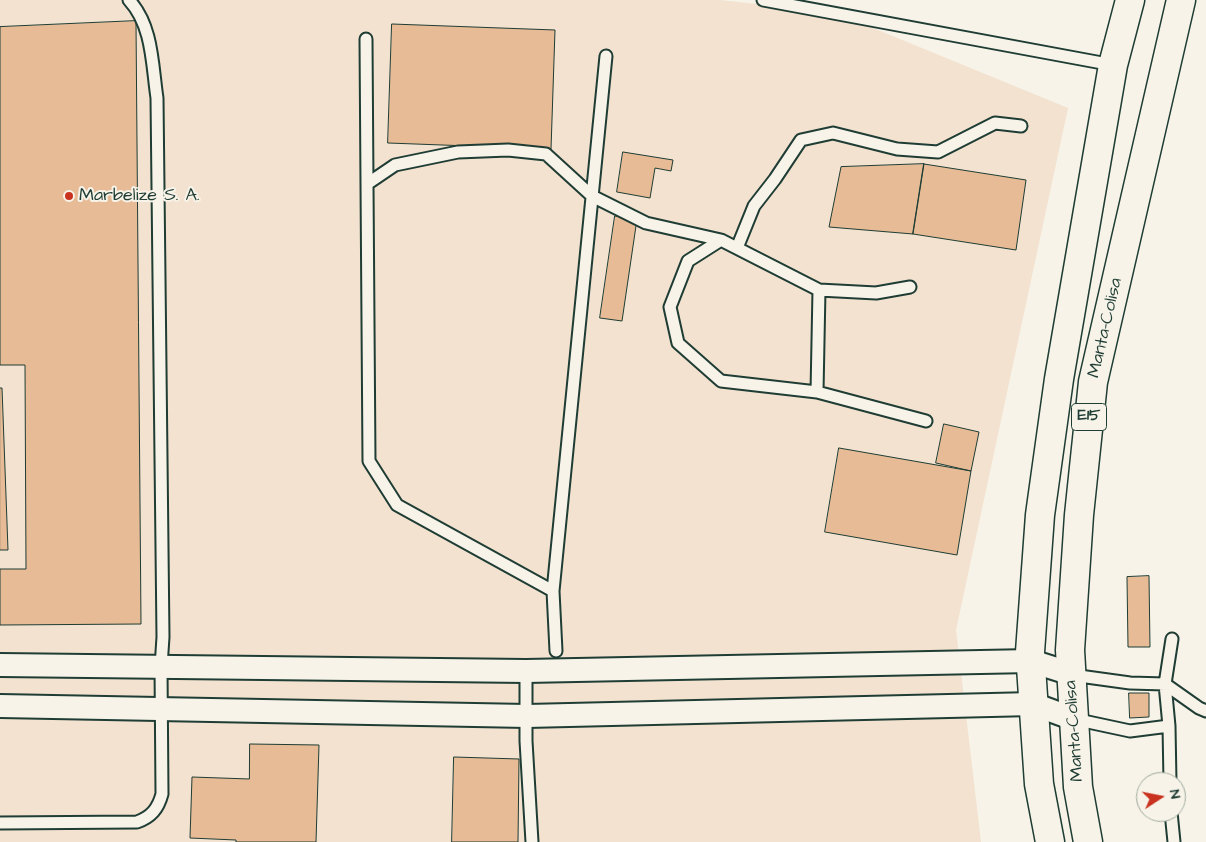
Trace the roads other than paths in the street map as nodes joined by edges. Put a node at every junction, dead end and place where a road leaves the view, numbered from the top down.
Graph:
1 (129, 0) edge
2 (763, 0) edge
3 (1130, 0) edge
4 (1181, 0) edge
5 (366, 39) dead end
6 (606, 56) dead end
7 (1113, 65) junction
8 (1021, 126) dead end
9 (367, 184) junction
10 (592, 196) junction
11 (721, 240) junction
12 (737, 248) junction
13 (910, 287) dead end
14 (818, 290) junction
15 (817, 392) junction
16 (926, 421) dead end
17 (553, 591) junction
18 (1172, 639) dead end
19 (556, 650) dead end
20 (1031, 661) junction
21 (0, 665) edge
22 (161, 667) junction
23 (526, 671) junction
24 (1072, 674) junction
25 (1165, 684) junction
26 (1032, 704) junction
27 (0, 706) edge
28 (161, 708) junction
29 (1206, 711) edge
30 (527, 716) junction
31 (1074, 719) junction
32 (1169, 726) junction
33 (1170, 772) edge
34 (1172, 822) edge
35 (0, 823) edge
36 (532, 842) edge
37 (1050, 842) edge
38 (1088, 842) edge
39 (1174, 842) edge

1 - 22 lane
2 - 7 lane
3 - 7 highway, Manta-Colisa / E15
4 - 24 highway, Manta-Colisa / E15
5 - 9 lane
6 - 10 lane
7 - 20 highway, Manta-Colisa / E15
8 - 12 lane
9 - 10 lane
9 - 17 lane
10 - 11 lane
10 - 17 lane
11 - 12 lane
11 - 15 lane
12 - 14 lane
13 - 14 lane
14 - 15 lane
15 - 16 lane
17 - 19 lane
18 - 25 lane
20 - 23 street
20 - 24 street
20 - 26 highway, Manta-Colisa / E15
21 - 22 street
22 - 23 street
22 - 28 lane
23 - 30 lane
24 - 25 lane
24 - 31 highway, Manta-Colisa / E15
25 - 29 lane
25 - 32 lane
26 - 30 street
26 - 31 street
26 - 37 highway, Manta-Colisa / E15
27 - 28 street
28 - 30 street
28 - 35 lane
30 - 36 lane
31 - 32 lane
31 - 38 highway, Manta-Colisa / E15
32 - 33 lane
34 - 39 lane

